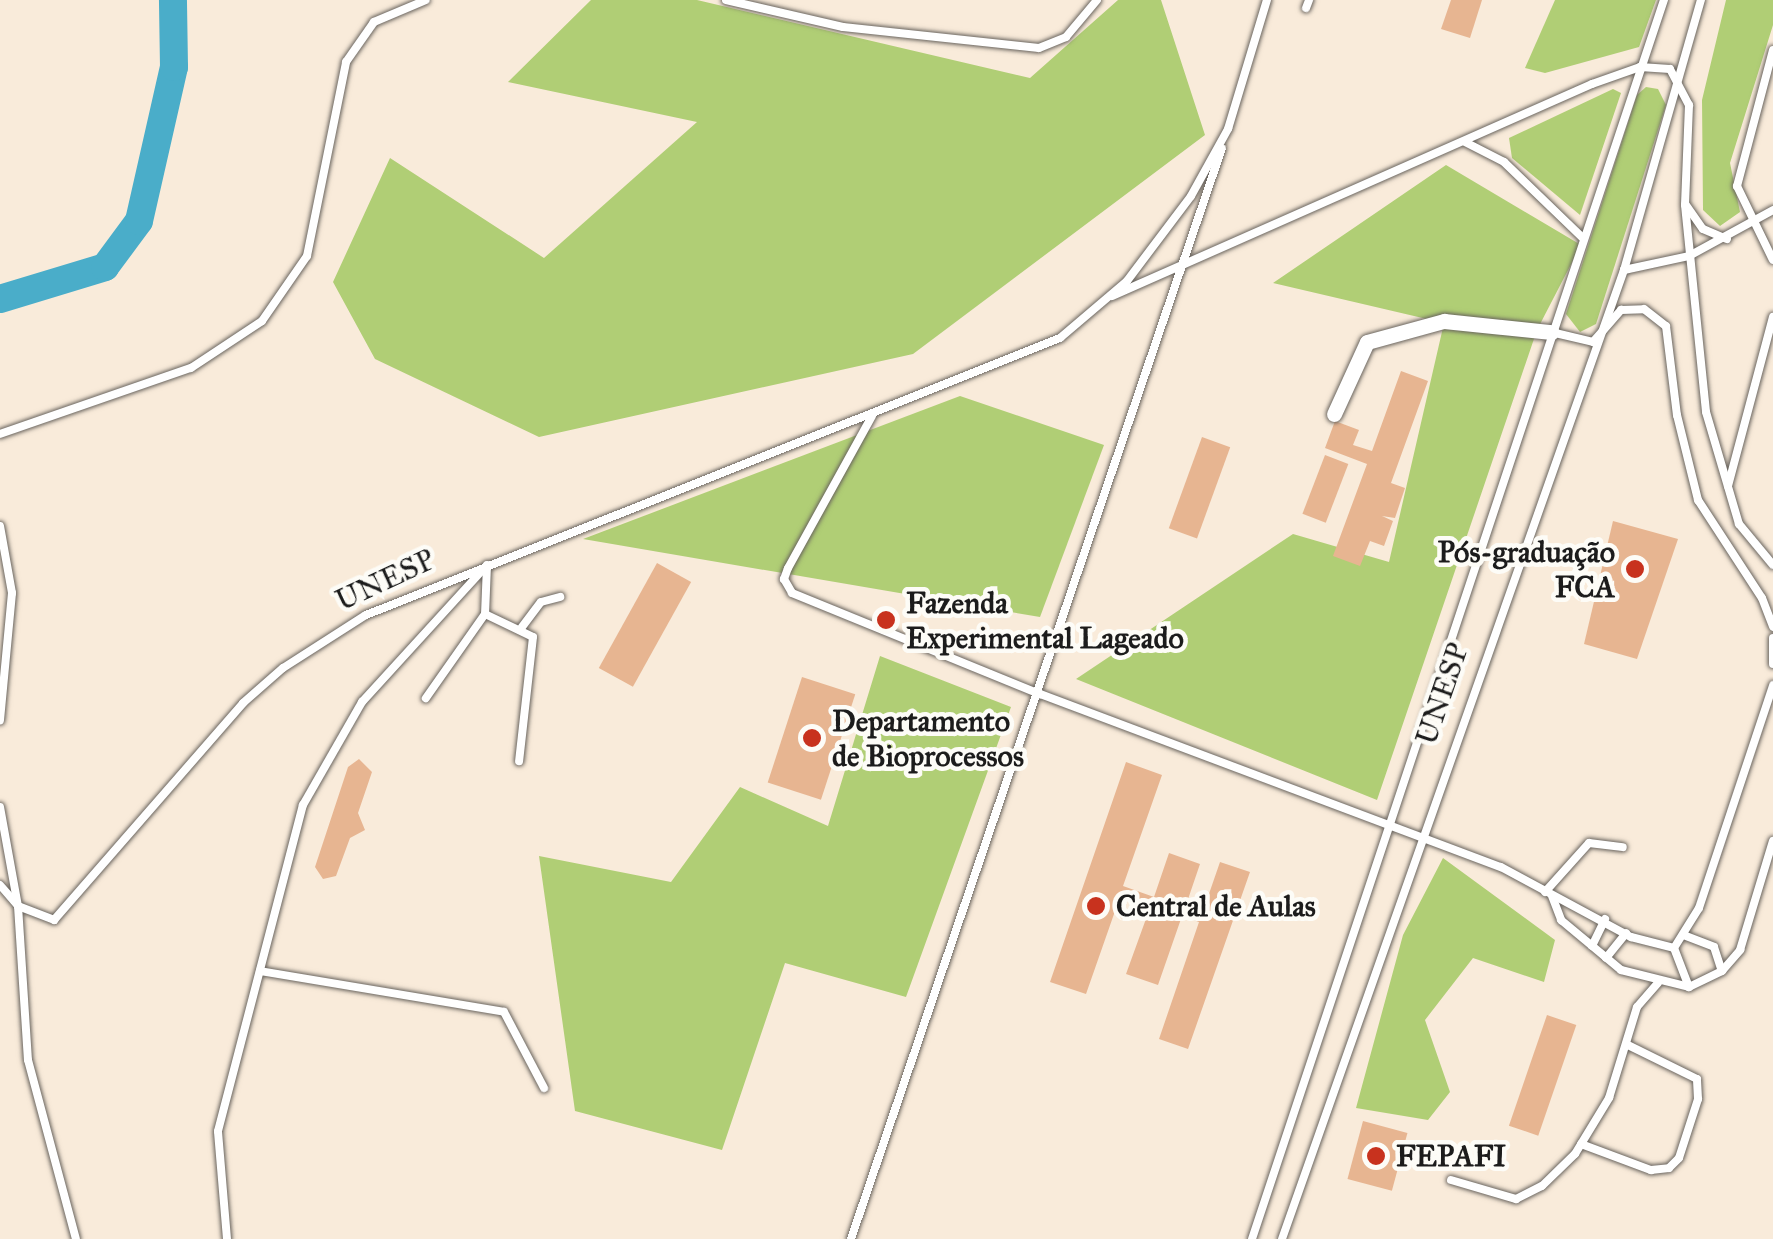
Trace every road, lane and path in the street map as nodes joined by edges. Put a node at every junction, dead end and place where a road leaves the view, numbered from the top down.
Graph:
1 (426, 0) edge
2 (726, 0) edge
3 (1097, 0) edge
4 (1268, 0) edge
5 (1664, 0) edge
6 (1701, 0) edge
7 (1773, 50) edge
8 (1640, 67) junction
9 (1680, 79) junction
10 (1228, 129) junction
11 (1465, 142) junction
12 (1686, 205) junction
13 (1773, 210) edge
14 (1756, 222) junction
15 (1583, 238) junction
16 (1727, 239) junction
17 (1689, 256) junction
18 (1773, 260) edge
19 (1184, 269) junction
20 (1624, 270) junction
21 (1105, 299) junction
22 (1773, 317) edge
23 (1551, 332) junction
24 (1594, 342) junction
25 (1334, 414) dead end
26 (872, 416) junction
27 (0, 434) edge
28 (1728, 486) junction
29 (0, 526) edge
30 (487, 565) junction
31 (1773, 565) edge
32 (560, 598) dead end
33 (485, 614) junction
34 (522, 627) junction
35 (1773, 627) edge
36 (1773, 638) edge
37 (1773, 664) edge
38 (1773, 685) edge
39 (1040, 694) junction
40 (426, 698) dead end
41 (0, 720) edge
42 (518, 761) dead end
43 (0, 807) edge
44 (1388, 824) junction
45 (1421, 836) junction
46 (1773, 841) edge
47 (1623, 846) dead end
48 (0, 886) edge
49 (1548, 894) junction
50 (18, 906) junction
51 (1605, 919) junction
52 (1626, 933) junction
53 (1686, 936) junction
54 (1592, 946) junction
55 (1674, 948) junction
56 (1606, 958) junction
57 (260, 971) junction
58 (1722, 972) junction
59 (1658, 983) junction
60 (1689, 987) junction
61 (1626, 1044) junction
62 (544, 1088) dead end
63 (1581, 1144) junction
64 (1451, 1180) dead end
65 (853, 1236) edge
66 (76, 1239) edge
67 (227, 1239) edge
68 (1252, 1239) edge
69 (1282, 1239) edge

1 - 27 lane
2 - 3 lane
4 - 10 lane, UNESP
5 - 8 lane, UNESP
6 - 9 lane, UNESP
7 - 14 lane
8 - 9 lane
8 - 11 lane, UNESP
8 - 15 lane, UNESP
9 - 12 lane, UNESP
9 - 20 lane, UNESP
10 - 19 lane, UNESP
10 - 21 lane, UNESP
11 - 15 lane
11 - 19 lane, UNESP
12 - 16 lane
12 - 17 lane, UNESP
13 - 14 lane
14 - 16 lane
14 - 18 lane
15 - 23 lane, UNESP
16 - 17 lane
17 - 20 lane
17 - 28 lane, UNESP
19 - 21 lane, UNESP
19 - 39 lane, UNESP
20 - 24 lane, UNESP
21 - 26 lane, UNESP
22 - 28 lane
23 - 24 lane
23 - 25 street
23 - 44 lane, UNESP
24 - 35 lane, UNESP
24 - 45 lane, UNESP
26 - 30 lane, UNESP
26 - 39 lane
28 - 31 lane, UNESP
29 - 41 lane
30 - 33 lane
30 - 50 lane, UNESP
30 - 57 lane
32 - 34 lane
33 - 34 lane
33 - 40 lane
34 - 42 lane
36 - 37 lane
38 - 53 lane
39 - 44 lane
39 - 65 lane, UNESP
43 - 50 lane
44 - 45 lane
44 - 68 lane, UNESP
45 - 49 lane
45 - 69 lane, UNESP
46 - 58 lane
47 - 49 lane
48 - 50 lane
49 - 51 lane
49 - 54 lane
50 - 66 lane
51 - 52 lane
51 - 54 lane
52 - 55 lane
52 - 56 lane
53 - 55 lane
53 - 58 lane
54 - 56 lane
55 - 60 lane
56 - 59 lane
57 - 62 lane
57 - 67 lane
58 - 60 lane
59 - 60 lane
59 - 61 lane
61 - 63 lane
61 - 63 lane
63 - 64 lane

